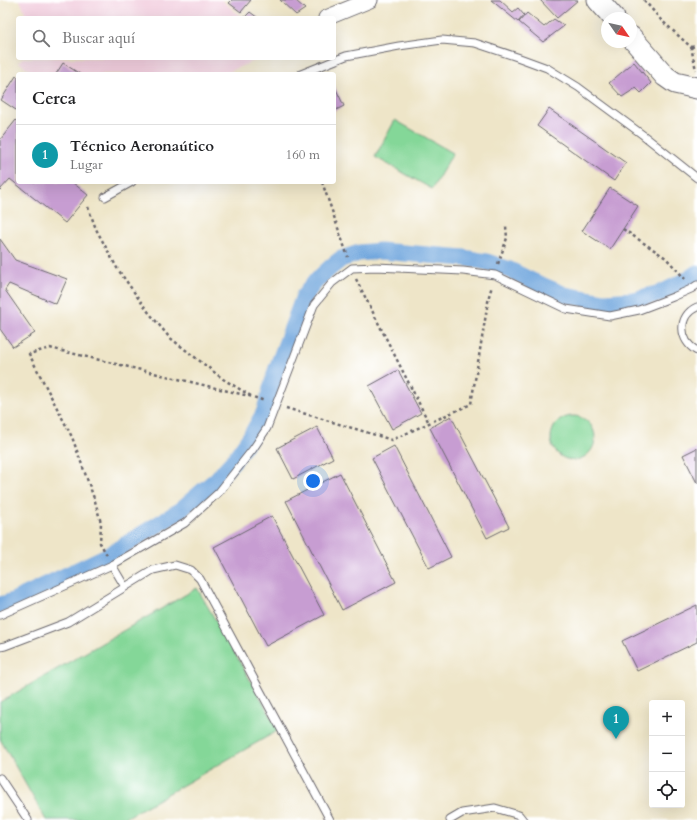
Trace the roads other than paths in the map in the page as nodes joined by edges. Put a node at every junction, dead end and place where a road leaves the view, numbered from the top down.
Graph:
1 (370, 0) edge
2 (598, 0) edge
3 (609, 12) edge
4 (331, 16) edge
5 (637, 44) edge
6 (336, 60) edge
7 (336, 60) edge
8 (306, 72) edge
9 (697, 88) edge
10 (697, 178) edge
11 (128, 184) edge
12 (105, 197) dead end
13 (697, 285) edge
14 (697, 307) edge
15 (697, 351) edge
16 (111, 562) junction
17 (125, 587) junction
18 (0, 615) edge
19 (0, 647) edge
20 (0, 778) edge
21 (28, 820) edge
22 (330, 820) edge
23 (450, 820) edge
24 (523, 820) edge

1 - 4 street
2 - 3 main road
5 - 9 main road
6 - 10 lane
7 - 8 lane
11 - 12 lane
13 - 16 lane
14 - 15 lane
16 - 17 lane
16 - 18 lane
17 - 19 lane
17 - 22 lane
20 - 21 lane
23 - 24 lane

